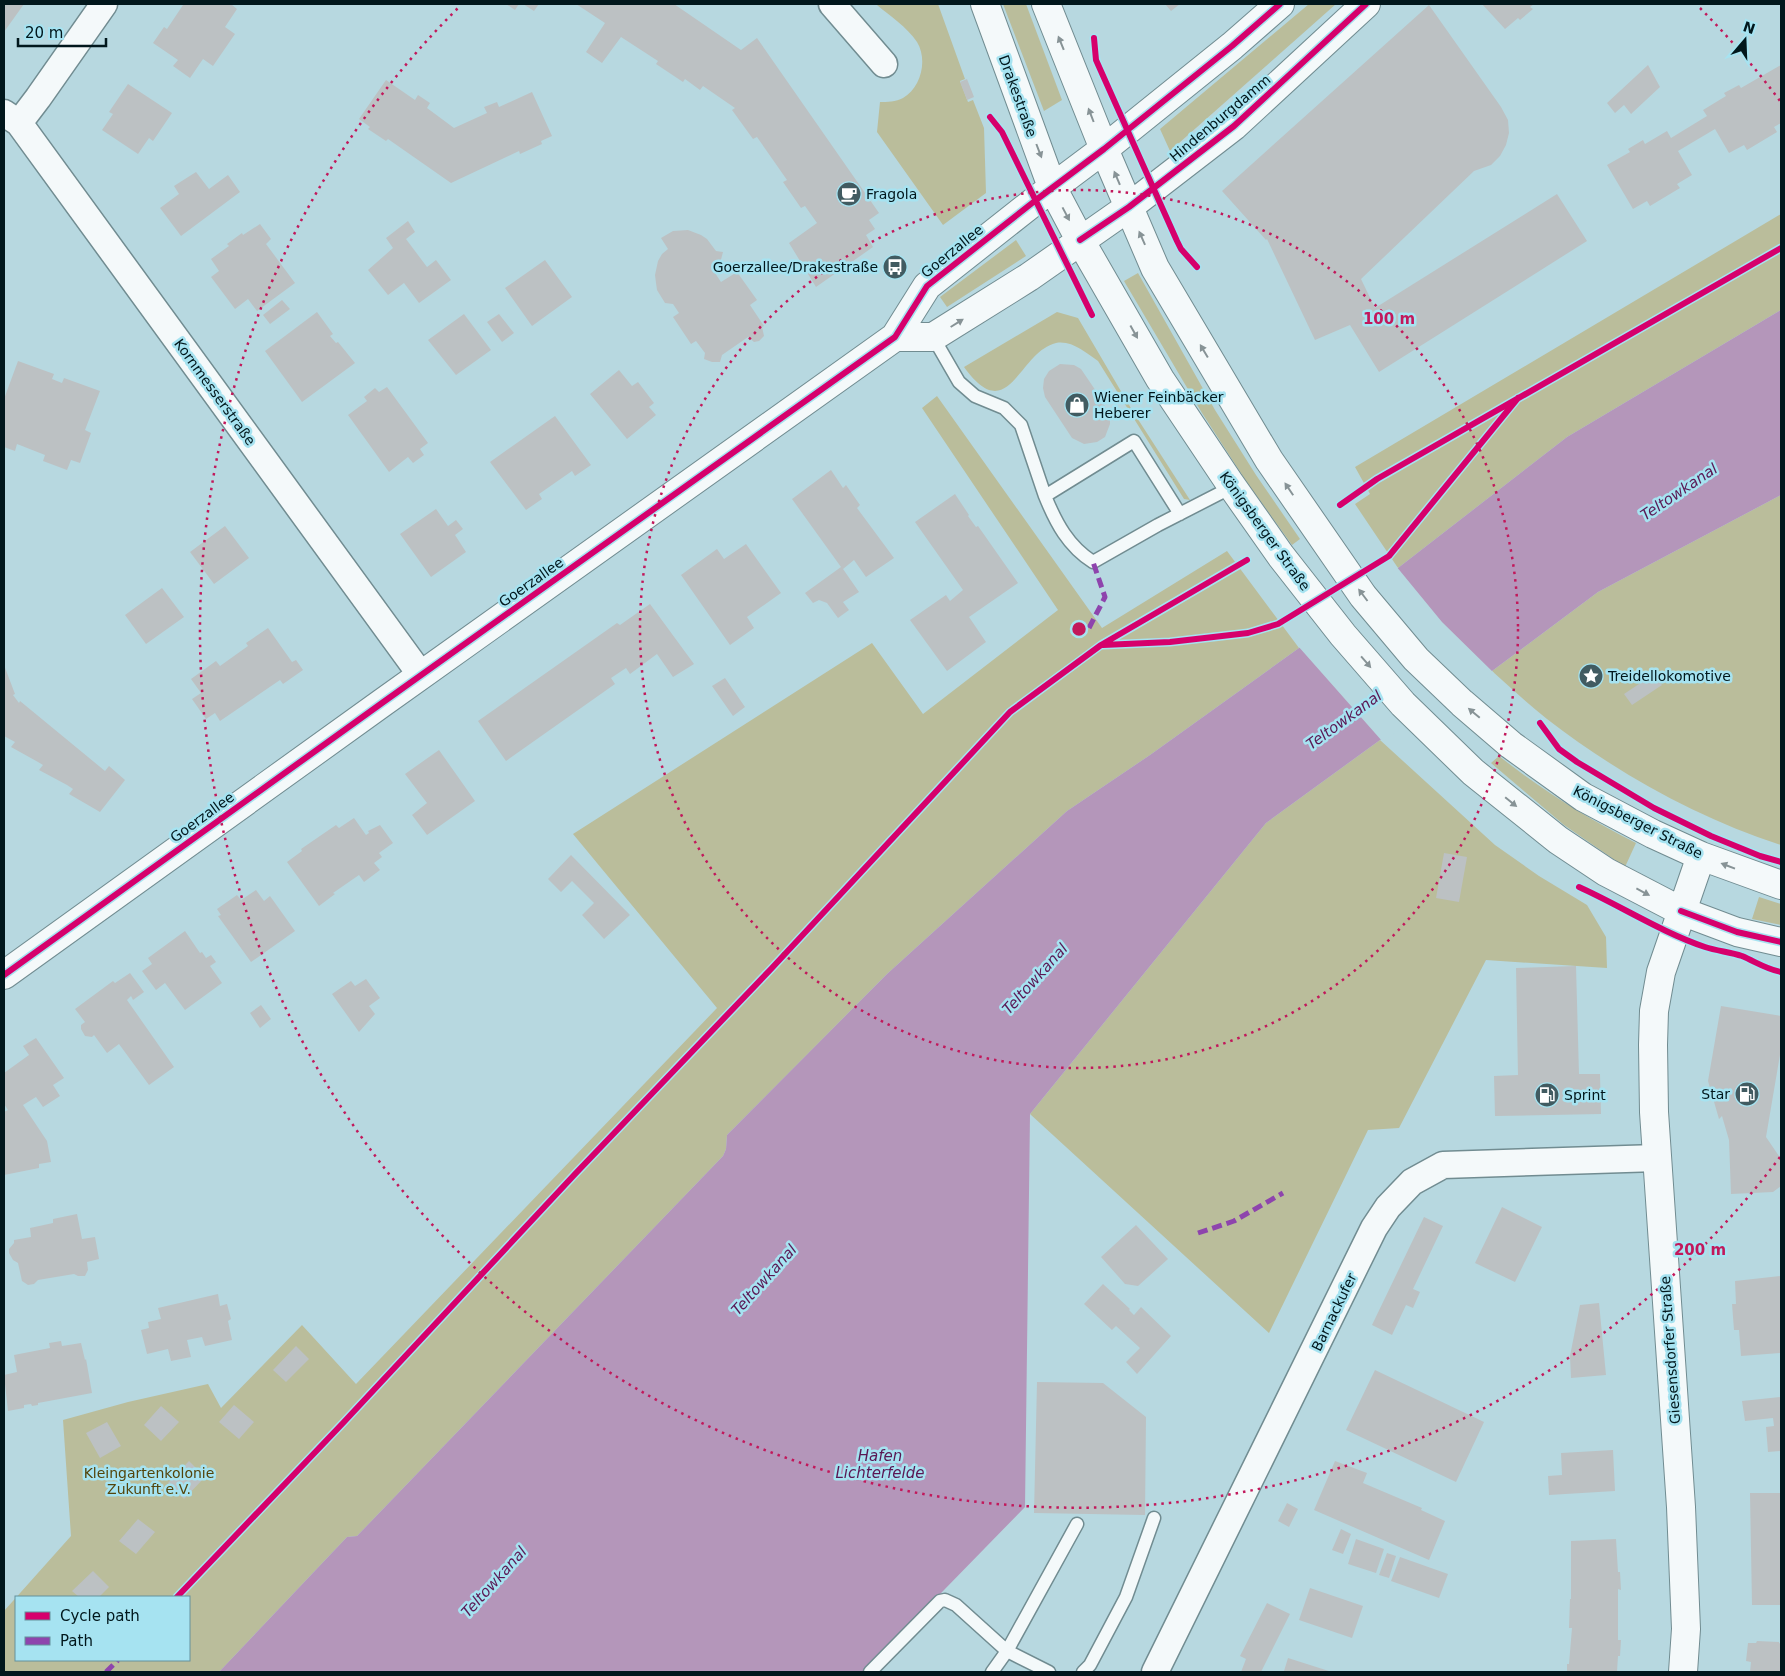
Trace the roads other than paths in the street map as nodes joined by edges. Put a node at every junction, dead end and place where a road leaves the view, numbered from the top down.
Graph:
1 (104, 4) edge
2 (832, 4) edge
3 (985, 4) edge
4 (1046, 4) edge
5 (1280, 4) edge
6 (1366, 4) edge
7 (884, 64) dead end
8 (11, 118) edge
9 (1104, 149) junction
10 (1052, 187) junction
11 (1129, 208) junction
12 (1080, 240) junction
13 (895, 337) junction
14 (933, 337) junction
15 (1232, 487) junction
16 (1045, 496) junction
17 (1180, 514) junction
18 (421, 675) junction
19 (1701, 856) junction
20 (1781, 885) edge
21 (1681, 911) junction
22 (1781, 942) edge
23 (4, 976) edge
24 (1657, 1158) junction
25 (1154, 1518) dead end
26 (1077, 1524) dead end
27 (1007, 1650) junction
28 (870, 1672) edge
29 (992, 1672) edge
30 (1049, 1672) edge
31 (1083, 1672) edge
32 (1155, 1672) edge
33 (1683, 1672) edge

1 - 8 street
2 - 7 street
3 -> 10 main road, Drakestraße
9 -> 4 main road
5 - 9 main road
6 - 11 main road, Hindenburgdamm
8 - 18 street, Kornmesserstraße
9 - 10 main road
11 -> 9 main road, Königsberger Straße
10 -> 12 main road, Königsberger Straße
10 - 13 main road, Goerzallee
11 - 12 main road, Hindenburgdamm
19 -> 11 main road, Königsberger Straße
14 -> 12 main road
12 -> 15 main road, Königsberger Straße
13 - 14 main road
13 - 18 main road, Goerzallee
14 - 16 lane
15 - 17 lane
15 -> 21 main road, Königsberger Straße
16 - 17 lane
16 - 17 lane
18 - 23 main road, Goerzallee
20 -> 19 main road, Königsberger Straße
19 - 21 main road, Giesensdorfer Straße
21 - 22 main road, Königsberger Straße
21 - 24 main road, Giesensdorfer Straße
24 - 32 street, Barnackufer
24 - 33 main road, Giesensdorfer Straße
25 - 31 lane
26 - 27 lane
27 - 28 lane
27 - 29 lane
27 - 30 lane

